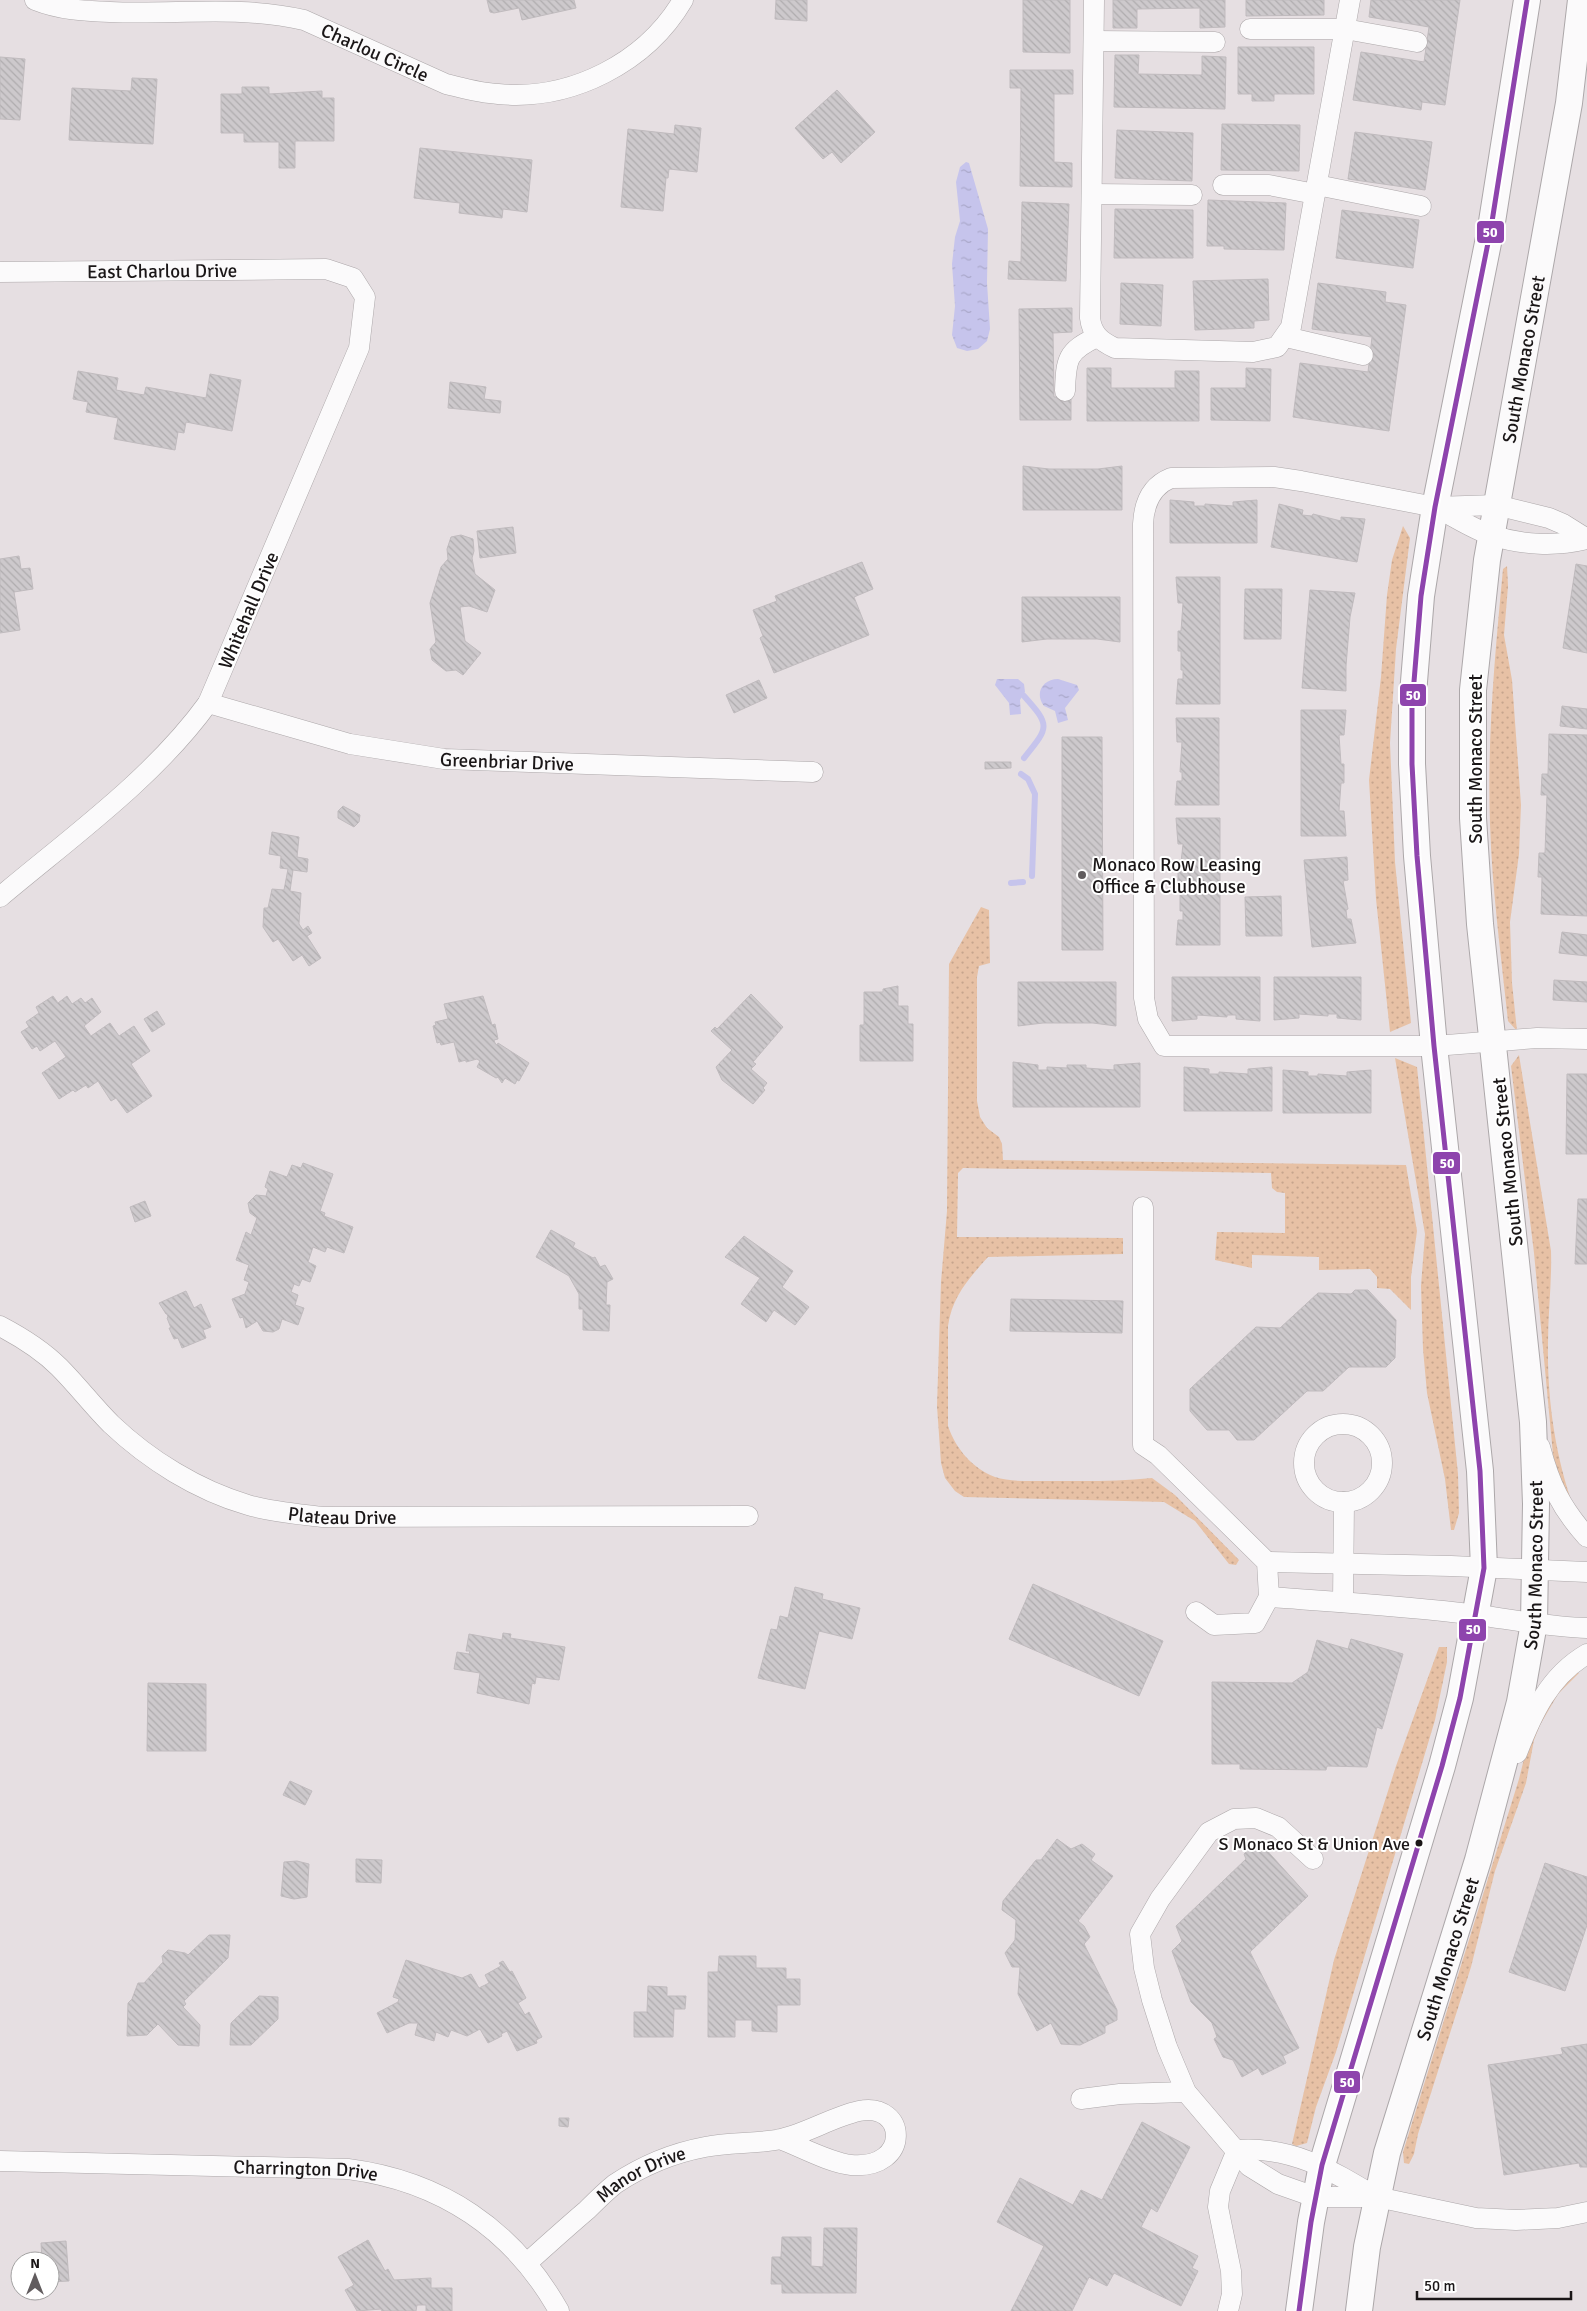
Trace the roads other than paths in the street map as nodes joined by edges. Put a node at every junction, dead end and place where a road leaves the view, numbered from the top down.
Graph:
1 (35, 0) edge
2 (682, 0) edge
3 (1094, 0) edge
4 (1350, 0) edge
5 (1527, 0) edge
6 (1581, 0) edge
7 (1250, 29) dead end
8 (1345, 30) junction
9 (1094, 41) junction
10 (1215, 42) dead end
11 (1417, 42) dead end
12 (1223, 185) dead end
13 (1316, 190) junction
14 (1092, 194) junction
15 (1192, 195) dead end
16 (1420, 206) dead end
17 (326, 269) joint
18 (0, 272) edge
19 (1097, 337) junction
20 (1286, 337) junction
21 (1363, 355) dead end
22 (1066, 391) dead end
23 (1496, 505) junction
24 (1434, 507) junction
25 (1491, 535) junction
26 (1587, 539) edge
27 (208, 703) junction
28 (813, 772) dead end
29 (0, 897) edge
30 (1587, 1039) edge
31 (1492, 1042) junction
32 (1434, 1046) junction
33 (1143, 1206) dead end
34 (0, 1326) edge
35 (1534, 1422) junction
36 (1344, 1502) dead end
37 (748, 1516) dead end
38 (1587, 1537) edge
39 (1267, 1562) junction
40 (1344, 1564) junction
41 (1484, 1568) junction
42 (1536, 1570) junction
43 (1587, 1572) edge
44 (1269, 1597) junction
45 (1343, 1602) junction
46 (1196, 1612) dead end
47 (1476, 1615) junction
48 (1534, 1623) junction
49 (1587, 1628) edge
50 (1587, 1654) edge
51 (1493, 1808) junction
52 (1312, 1858) dead end
53 (1186, 2092) junction
54 (1081, 2099) dead end
55 (780, 2139) junction
56 (1236, 2150) junction
57 (0, 2161) edge
58 (1322, 2165) junction
59 (1315, 2197) junction
60 (1377, 2197) junction
61 (1587, 2212) edge
62 (528, 2263) junction
63 (559, 2311) edge
64 (1228, 2311) edge
65 (1299, 2311) edge
66 (1359, 2311) edge

1 - 2 street, Charlou Circle
3 - 9 street
4 - 8 street
5 - 24 main road
6 - 23 main road, South Monaco Street
7 - 8 street
8 - 11 street
8 - 13 street
9 - 10 street
9 - 14 street
12 - 13 street
13 - 16 street
13 - 20 street
14 - 15 street
14 - 19 street
17 - 18 street, East Charlou Drive
17 - 27 street, Whitehall Drive
19 - 20 street
19 - 22 street
20 - 21 street
23 - 24 street
23 - 25 main road, South Monaco Street
23 - 26 street
24 - 25 street
24 - 32 main road
24 - 32 street
25 - 26 street
25 - 31 main road, South Monaco Street
27 - 28 street, Greenbriar Drive
27 - 29 street, Whitehall Drive
30 - 31 street
31 - 32 street
31 - 35 main road, South Monaco Street
32 - 41 main road
33 - 39 street
34 - 37 street, Plateau Drive
35 - 38 street
35 - 42 main road, South Monaco Street
36 - 40 street
39 - 40 street
39 - 44 street
40 - 41 street
40 - 45 street
41 - 42 street
41 - 47 main road
42 - 43 street
42 - 48 main road, South Monaco Street
44 - 45 street
44 - 46 street
45 - 47 street
47 - 48 street
47 - 58 main road
48 - 49 street
48 - 51 main road, South Monaco Street
50 - 51 street
51 - 60 main road, South Monaco Street
52 - 53 street
53 - 54 street
53 - 56 street
55 - 55 street, Manor Drive
55 - 62 street, Manor Drive
56 - 58 street
56 - 59 street
56 - 64 street
57 - 62 street, Charrington Drive
58 - 59 main road
58 - 60 street
59 - 60 street
59 - 65 main road
60 - 61 street
60 - 66 main road, South Monaco Street
62 - 63 street, Charrington Drive

